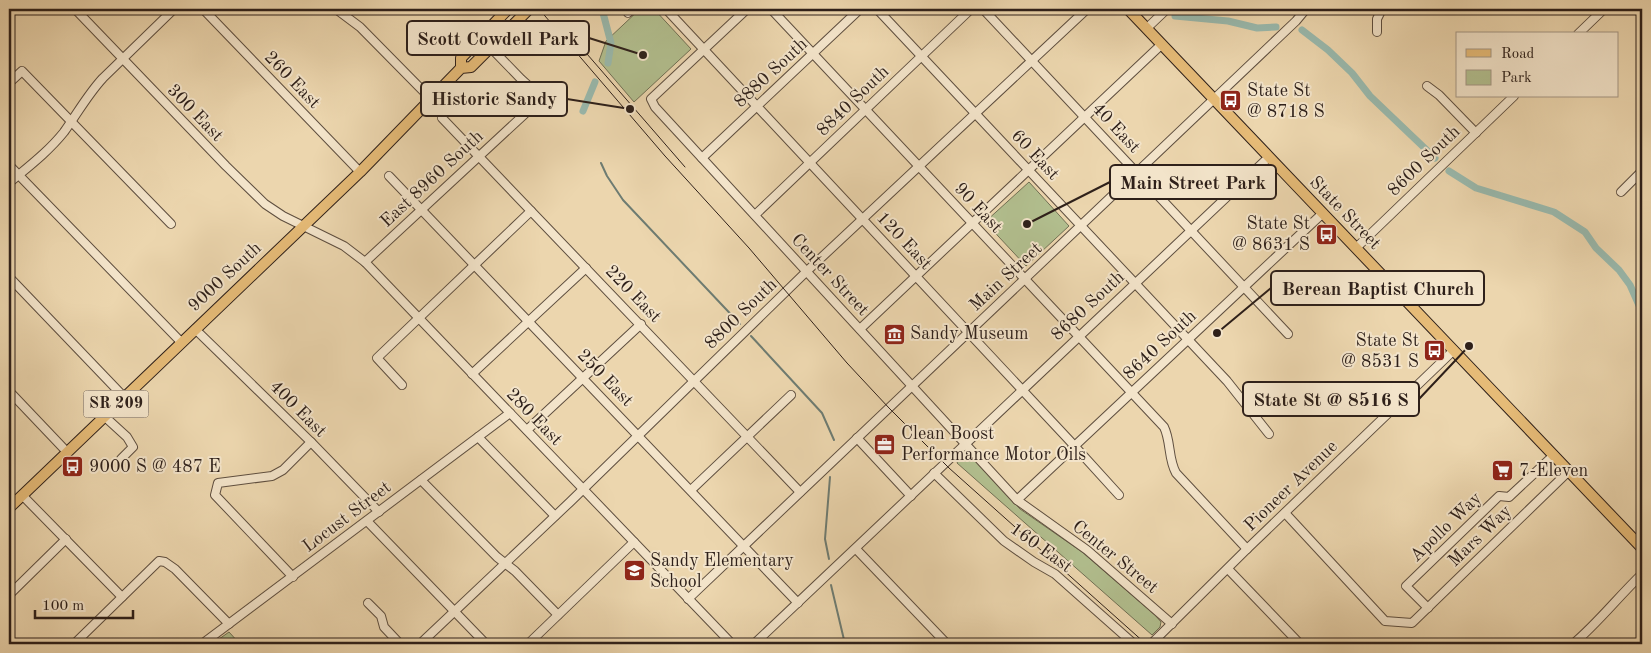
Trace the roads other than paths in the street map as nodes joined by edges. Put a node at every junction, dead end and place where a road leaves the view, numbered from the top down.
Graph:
1 (75, 9) edge
2 (174, 9) edge
3 (203, 9) edge
4 (336, 9) edge
5 (508, 9) edge
6 (529, 9) edge
7 (666, 9) edge
8 (747, 9) edge
9 (771, 9) edge
10 (860, 9) edge
11 (877, 9) edge
12 (972, 9) edge
13 (983, 9) edge
14 (1086, 9) edge
15 (1128, 9) edge
16 (1167, 9) edge
17 (1306, 9) edge
18 (1382, 9) edge
19 (1604, 9) edge
20 (1147, 28) junction
21 (1377, 32) dead end
22 (1580, 32) edge
23 (1162, 44) junction
24 (490, 47) junction
25 (703, 50) junction
26 (813, 53) junction
27 (922, 56) junction
28 (123, 59) junction
29 (1032, 60) junction
30 (461, 68) junction
31 (9, 83) edge
32 (1427, 86) dead end
33 (1512, 98) edge
34 (431, 99) junction
35 (1214, 99) junction
36 (757, 107) junction
37 (866, 109) junction
38 (975, 113) junction
39 (1085, 117) junction
40 (442, 118) dead end
41 (71, 120) junction
42 (1476, 133) junction
43 (479, 156) junction
44 (1269, 157) junction
45 (702, 158) junction
46 (809, 163) junction
47 (9, 165) edge
48 (919, 166) junction
49 (1028, 170) junction
50 (1642, 171) edge
51 (360, 172) junction
52 (1138, 173) junction
53 (18, 175) junction
54 (389, 176) dead end
55 (9, 183) edge
56 (1620, 192) dead end
57 (422, 209) junction
58 (531, 211) junction
59 (1323, 213) junction
60 (754, 215) junction
61 (862, 219) junction
62 (972, 223) junction
63 (171, 224) dead end
64 (304, 226) junction
65 (1082, 226) junction
66 (1191, 230) junction
67 (1356, 248) junction
68 (365, 262) junction
69 (475, 264) junction
70 (586, 268) junction
71 (806, 271) junction
72 (916, 276) junction
73 (9, 277) edge
74 (1025, 279) junction
75 (1134, 283) junction
76 (1244, 287) junction
77 (419, 318) junction
78 (529, 321) junction
79 (640, 324) junction
80 (195, 329) junction
81 (860, 329) junction
82 (969, 332) junction
83 (1288, 334) dead end
84 (1078, 336) junction
85 (1188, 340) junction
86 (180, 342) junction
87 (1454, 350) junction
88 (472, 374) junction
89 (584, 378) junction
90 (694, 380) junction
91 (402, 385) dead end
92 (912, 386) junction
93 (1022, 389) junction
94 (9, 391) edge
95 (1132, 393) junction
96 (791, 394) dead end
97 (124, 397) junction
98 (510, 413) junction
99 (104, 416) junction
100 (527, 430) junction
101 (1269, 434) dead end
102 (638, 435) junction
103 (747, 436) junction
104 (478, 437) junction
105 (857, 438) junction
106 (311, 442) junction
107 (965, 443) junction
108 (1075, 446) junction
109 (67, 452) junction
110 (1554, 455) junction
111 (121, 459) dead end
112 (1570, 471) junction
113 (934, 473) junction
114 (421, 480) junction
115 (583, 489) junction
116 (691, 490) junction
117 (800, 492) junction
118 (22, 495) junction
119 (1119, 495) dead end
120 (911, 496) junction
121 (1017, 500) junction
122 (9, 508) edge
123 (379, 512) junction
124 (1285, 513) junction
125 (556, 516) junction
126 (367, 521) junction
127 (66, 539) junction
128 (634, 542) junction
129 (744, 546) junction
130 (1642, 548) edge
131 (856, 549) junction
132 (1247, 549) junction
133 (505, 564) junction
134 (1228, 569) junction
135 (1642, 574) edge
136 (293, 577) junction
137 (9, 595) edge
138 (122, 597) junction
139 (688, 598) junction
140 (368, 603) dead end
141 (798, 603) junction
142 (1428, 608) junction
143 (455, 612) junction
144 (558, 615) junction
145 (229, 624) junction
146 (1172, 624) junction
147 (1583, 641) edge
148 (74, 644) edge
149 (202, 644) edge
150 (400, 644) edge
151 (420, 644) edge
152 (486, 644) edge
153 (528, 644) edge
154 (732, 644) edge
155 (754, 644) edge
156 (947, 644) edge
157 (1134, 644) edge
158 (1151, 644) edge
159 (1300, 644) edge
160 (1573, 644) edge

1 - 28 street, 300 East
2 - 28 street
3 - 51 street, 260 East
4 - 34 street
5 - 30 main road, 9000 South / SR 209
6 - 24 main road, 9000 South / SR 209
7 - 25 street, 120 East
8 - 25 street
9 - 26 street, 90 East
10 - 26 street, 8880 South
11 - 27 street, 60 East
12 - 27 street, 8840 South
13 - 29 street, 40 East
14 - 29 street, 8800 South
15 - 20 main road, State Street
16 - 20 street
17 - 35 street, Main Street
18 - 21 street
19 - 22 street
20 - 23 main road, State Street
23 - 35 main road, State Street
23 - 39 street
24 - 30 main road, 9000 South / SR 209
24 - 43 street, East 8960 South
25 - 36 street, 120 East
25 - 45 street, Center Street
26 - 36 street, 8880 South
26 - 37 street, 90 East
27 - 37 street, 8840 South
27 - 38 street, 60 East
28 - 41 street
28 - 64 street, 300 East
29 - 38 street, 8800 South
29 - 39 street, 40 East
30 - 34 main road, 9000 South / SR 209
31 - 41 street
32 - 42 street
33 - 42 street, 8600 South
34 - 51 main road, 9000 South / SR 209
35 - 44 main road, State Street
35 - 52 street, Main Street
36 - 45 street, 8880 South
36 - 46 street, 120 East
37 - 46 street, 8840 South
37 - 48 street, 90 East
38 - 48 street, 8800 South
38 - 49 street, 60 East
39 - 49 street
39 - 52 street, 40 East
40 - 43 street, 220 East
41 - 53 street
41 - 63 street
42 - 67 street, 8600 South
43 - 57 street, East 8960 South
43 - 58 street, 220 East
44 - 59 main road, State Street
44 - 66 street, 8680 South
45 - 60 street, Center Street
46 - 60 street, 8840 South
46 - 61 street, 120 East
47 - 53 street
48 - 61 street, 8800 South
48 - 62 street, 90 East
49 - 62 street
49 - 65 street, 60 East
50 - 56 street
51 - 64 main road, 9000 South / SR 209
52 - 65 street, Main Street
52 - 66 street, 40 East
53 - 55 street
53 - 86 street
54 - 57 street, 250 East
57 - 68 street, East 8960 South
57 - 69 street, 250 East
58 - 69 street
58 - 70 street, 220 East
59 - 67 main road, State Street
59 - 76 street, 8640 South
60 - 71 street, Center Street
61 - 71 street, 8800 South
61 - 72 street, 120 East
62 - 72 street
62 - 74 street, 90 East
64 - 68 street, 280 East
64 - 80 main road, 9000 South / SR 209
65 - 74 street, Main Street
65 - 75 street, 60 East
66 - 75 street, 8680 South
66 - 76 street, 40 East
67 - 87 main road, State Street
68 - 77 street, 280 East
69 - 77 street
69 - 78 street, 250 East
70 - 78 street
70 - 79 street, 220 East
71 - 81 street, Center Street
71 - 90 street, 8800 South
72 - 81 street
72 - 82 street, 120 East
73 - 97 street
74 - 82 street, Main Street
74 - 84 street, 90 East
75 - 84 street, 8680 South
75 - 85 street, 60 East
76 - 83 street, 40 East
76 - 85 street, 8640 South
77 - 88 street, 280 East
77 - 91 street
78 - 88 street
78 - 89 street, 250 East
79 - 89 street
79 - 90 street, 220 East
80 - 86 main road, 9000 South / SR 209
80 - 106 street, 400 East
81 - 92 street, Center Street
82 - 92 street, Main Street
82 - 93 street, 120 East
84 - 93 street, 8680 South
84 - 95 street, 90 East
85 - 95 street, 8640 South
85 - 101 street, 60 East
86 - 97 main road, 9000 South / SR 209
87 - 110 main road, State Street
87 - 124 street, Pioneer Avenue
88 - 98 street, 280 East
89 - 100 street
89 - 102 street, 250 East
90 - 102 street, 8800 South
90 - 103 street, 220 East
92 - 105 street, Main Street
92 - 107 street, Center Street
93 - 107 street, 8680 South
93 - 108 street, 120 East
94 - 109 street
95 - 108 street, 8640 South
95 - 132 street, 90 East
96 - 103 street
97 - 99 main road, 9000 South / SR 209
98 - 100 street, 280 East
98 - 104 street, Locust Street
99 - 109 main road, 9000 South / SR 209
99 - 111 street
100 - 115 street, 280 East
102 - 115 street, 8800 South
102 - 116 street, 250 East
103 - 116 street
103 - 117 street, 220 East
104 - 114 street, Locust Street
104 - 125 street
105 - 117 street, Main Street
105 - 120 street
106 - 123 street, 400 East
106 - 136 street
107 - 113 street, 8680 South
107 - 121 street, Center Street
108 - 119 street, 120 East
108 - 121 street, 8640 South
109 - 118 main road, 9000 South / SR 209
110 - 112 main road, State Street
110 - 142 street, Apollo Way
112 - 130 main road, State Street
112 - 142 street, Mars Way
113 - 120 street, 8680 South
113 - 157 street, 160 East
114 - 123 street, Locust Street
114 - 133 street
115 - 125 street, 8800 South
115 - 128 street, 280 East
116 - 129 street, 250 East
117 - 129 street, Main Street
118 - 122 main road, 9000 South / SR 209
118 - 127 street
120 - 131 street, 8680 South
121 - 146 street, Center Street
123 - 126 street, Locust Street
124 - 132 street, Pioneer Avenue
124 - 142 street, Mars Way
125 - 133 street, 8800 South
126 - 136 street, Locust Street
126 - 143 street
127 - 137 street
127 - 138 street
128 - 139 street, 280 East
128 - 144 street
129 - 139 street, Main Street
129 - 141 street, 250 East
131 - 141 street, 8680 South
131 - 156 street
132 - 134 street, Pioneer Avenue
133 - 143 street, 8800 South
133 - 144 street
134 - 146 street, Pioneer Avenue
134 - 159 street
135 - 147 street
136 - 145 street, Locust Street
138 - 145 street
138 - 148 street
139 - 154 street, 280 East
140 - 150 street
141 - 155 street, 8680 South
143 - 151 street, 8800 South
143 - 152 street
144 - 153 street
145 - 149 street, Locust Street
146 - 158 street, Pioneer Avenue
147 - 160 street

